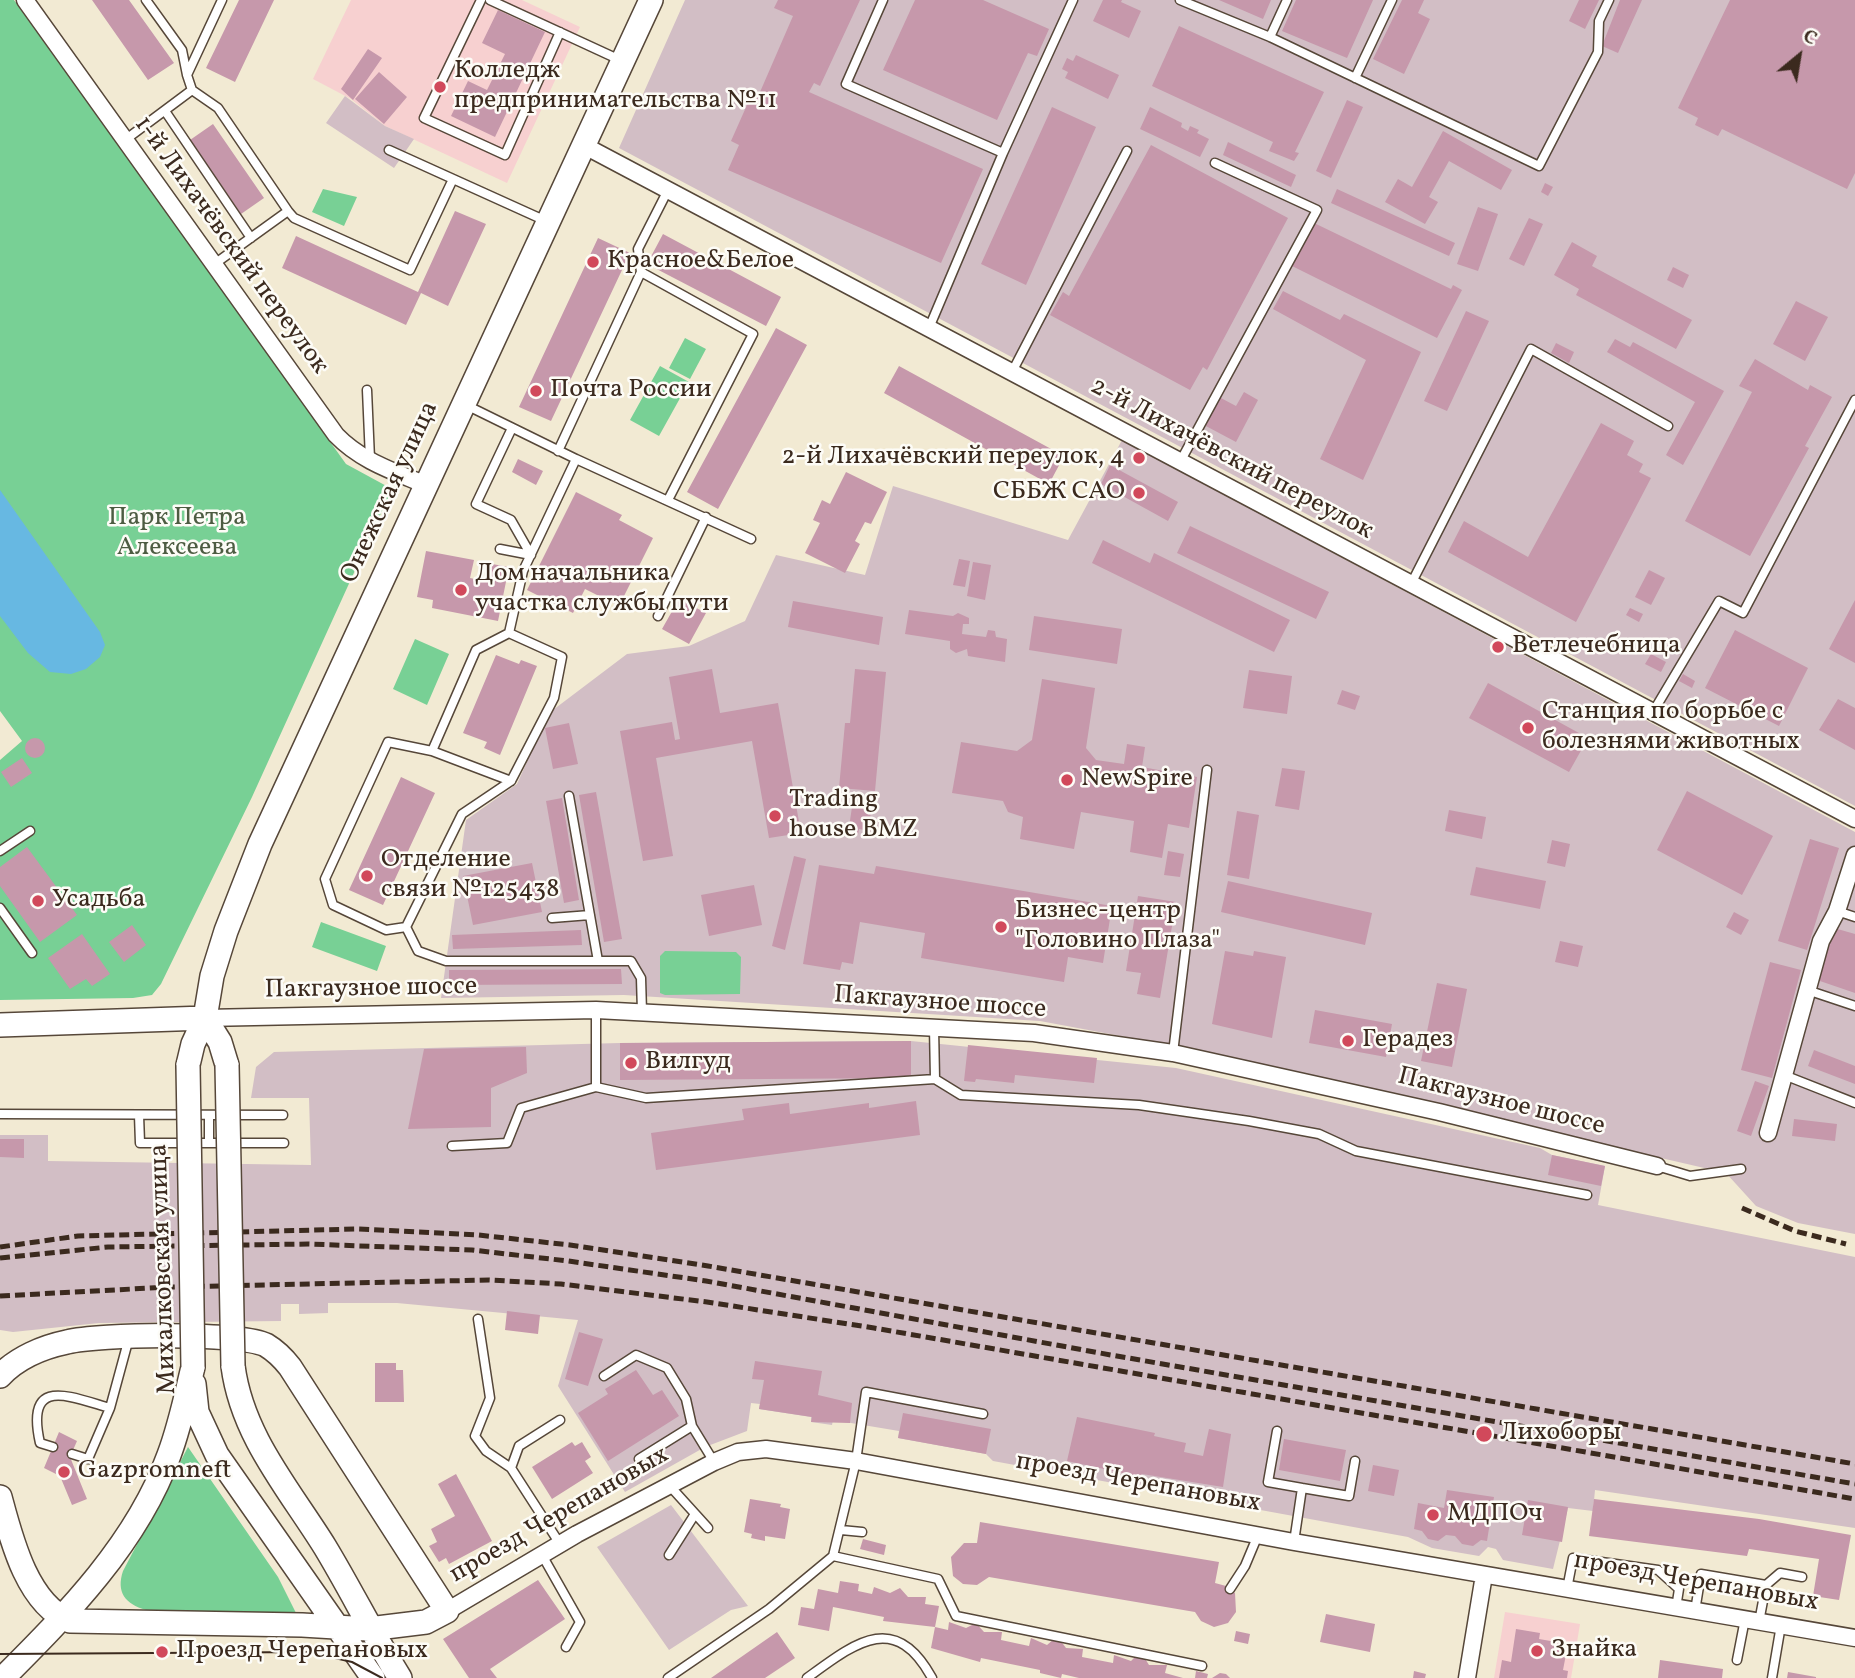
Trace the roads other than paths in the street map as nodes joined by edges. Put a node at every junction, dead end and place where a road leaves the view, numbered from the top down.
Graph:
1 (25, 0) edge
2 (146, 0) edge
3 (222, 0) edge
4 (481, 0) edge
5 (490, 0) edge
6 (651, 0) edge
7 (883, 0) edge
8 (1073, 0) edge
9 (1180, 0) edge
10 (1287, 0) edge
11 (1392, 0) edge
12 (1609, 0) edge
13 (560, 32) junction
14 (1270, 37) junction
15 (623, 61) junction
16 (187, 75) junction
17 (1355, 78) junction
18 (192, 90) junction
19 (165, 111) junction
20 (125, 140) junction
21 (583, 145) junction
22 (390, 150) dead end
23 (1127, 151) dead end
24 (1003, 153) junction
25 (1215, 163) dead end
26 (453, 179) junction
27 (668, 190) junction
28 (288, 211) junction
29 (548, 222) junction
30 (251, 238) junction
31 (213, 265) junction
32 (641, 272) junction
33 (929, 328) junction
34 (1012, 372) junction
35 (367, 390) dead end
36 (1855, 400) edge
37 (463, 404) junction
38 (1668, 426) dead end
39 (512, 428) junction
40 (558, 451) junction
41 (576, 459) junction
42 (370, 462) junction
43 (1180, 462) junction
44 (426, 485) junction
45 (667, 500) junction
46 (706, 517) junction
47 (751, 539) dead end
48 (500, 549) dead end
49 (531, 555) junction
50 (1411, 584) junction
51 (658, 616) dead end
52 (509, 633) junction
53 (1653, 712) junction
54 (432, 751) junction
55 (1207, 770) dead end
56 (511, 781) junction
57 (569, 796) dead end
58 (1855, 819) edge
59 (30, 831) dead end
60 (0, 851) edge
61 (1855, 855) edge
62 (0, 908) edge
63 (1836, 911) junction
64 (590, 915) junction
65 (1855, 917) edge
66 (552, 918) dead end
67 (406, 927) junction
68 (32, 953) dead end
69 (598, 961) junction
70 (1807, 990) junction
71 (1855, 1006) edge
72 (596, 1010) junction
73 (642, 1012) junction
74 (205, 1018) junction
75 (0, 1025) edge
76 (934, 1027) junction
77 (1173, 1053) junction
78 (1784, 1075) junction
79 (934, 1079) junction
80 (596, 1087) junction
81 (1855, 1103) edge
82 (0, 1114) edge
83 (139, 1115) junction
84 (209, 1115) junction
85 (283, 1115) dead end
86 (1768, 1133) dead end
87 (209, 1143) junction
88 (284, 1143) dead end
89 (452, 1146) dead end
90 (1657, 1166) joint
91 (1741, 1169) dead end
92 (1587, 1195) dead end
93 (478, 1319) dead end
94 (129, 1338) junction
95 (193, 1367) junction
96 (0, 1376) edge
97 (604, 1376) dead end
98 (110, 1408) junction
99 (983, 1414) dead end
100 (560, 1420) dead end
101 (692, 1426) junction
102 (1277, 1431) dead end
103 (53, 1447) dead end
104 (72, 1454) dead end
105 (639, 1459) dead end
106 (714, 1461) junction
107 (856, 1461) junction
108 (1355, 1461) dead end
109 (511, 1468) junction
110 (669, 1485) junction
111 (1302, 1488) junction
112 (0, 1497) edge
113 (695, 1514) junction
114 (708, 1528) dead end
115 (841, 1530) junction
116 (862, 1532) dead end
117 (1258, 1535) junction
118 (1294, 1542) junction
119 (560, 1544) junction
120 (542, 1555) junction
121 (669, 1555) dead end
122 (833, 1556) junction
123 (1484, 1575) junction
124 (1802, 1577) dead end
125 (1766, 1585) junction
126 (1230, 1588) dead end
127 (1567, 1590) junction
128 (1676, 1608) junction
129 (447, 1611) junction
130 (1695, 1611) junction
131 (60, 1617) junction
132 (1752, 1621) junction
133 (1781, 1625) junction
134 (336, 1627) junction
135 (369, 1629) junction
136 (1855, 1638) edge
137 (566, 1647) dead end
138 (1737, 1661) dead end
139 (1202, 1666) dead end
140 (3, 1678) edge
141 (373, 1678) edge
142 (400, 1678) edge
143 (668, 1678) edge
144 (807, 1678) edge
145 (932, 1678) edge
146 (1467, 1678) edge
147 (1772, 1678) edge

1 - 20 street, 1-й Лихачёвский переулок
2 - 16 lane
3 - 16 lane
4 - 13 lane
5 - 13 lane
6 - 15 main road, Онежская улица
7 - 24 lane
8 - 24 lane
9 - 14 lane
10 - 14 lane
11 - 17 lane
12 - 17 lane
13 - 15 lane
14 - 17 lane
15 - 21 main road, Онежская улица
16 - 18 lane
18 - 19 lane
18 - 28 lane
19 - 20 lane
19 - 30 lane
20 - 31 street, 1-й Лихачёвский переулок
21 - 27 street, 2-й Лихачёвский переулок
21 - 29 main road, Онежская улица
22 - 26 lane
23 - 34 lane
24 - 33 lane
25 - 43 lane
26 - 28 lane
26 - 29 lane
27 - 32 lane
27 - 33 street, 2-й Лихачёвский переулок
28 - 30 lane
29 - 37 main road, Онежская улица
30 - 31 lane
31 - 42 street, 1-й Лихачёвский переулок
32 - 40 lane
32 - 45 lane
33 - 34 street, 2-й Лихачёвский переулок
34 - 43 street, 2-й Лихачёвский переулок
35 - 42 lane
36 - 53 lane
37 - 39 lane
37 - 44 main road, Онежская улица
38 - 50 lane
39 - 40 lane
39 - 49 lane
40 - 41 lane
41 - 45 lane
41 - 49 lane
42 - 44 street, 1-й Лихачёвский переулок
43 - 50 street, 2-й Лихачёвский переулок
44 - 74 main road, Онежская улица
45 - 46 lane
46 - 47 lane
46 - 51 lane
48 - 49 lane
49 - 52 lane
50 - 53 street, 2-й Лихачёвский переулок
52 - 54 lane
52 - 56 lane
53 - 58 street, 2-й Лихачёвский переулок
54 - 56 lane
54 - 67 lane
55 - 77 lane
56 - 67 lane
57 - 64 lane
59 - 60 lane
61 - 63 street
62 - 68 lane
63 - 65 lane
63 - 70 street
64 - 66 lane
64 - 69 lane
67 - 69 lane
69 - 73 lane
70 - 71 lane
70 - 78 street
72 - 73 street, Пакгаузное шоссе
72 - 74 street, Пакгаузное шоссе
72 - 80 lane
73 - 76 street, Пакгаузное шоссе
74 - 75 main road
74 - 95 main road, Михалковская улица, bridge
74 - 135 main road, bridge
76 - 77 street, Пакгаузное шоссе
76 - 79 lane
77 - 90 street, Пакгаузное шоссе
78 - 81 lane
78 - 86 street
79 - 80 lane
79 - 92 lane
80 - 89 lane
82 - 83 lane
83 - 84 lane
83 - 87 lane
84 - 85 lane
84 - 87 lane
87 - 88 lane
90 - 91 lane
93 - 109 lane
94 - 96 main road, проезд Черепановых
94 - 98 lane
94 - 129 main road, проезд Черепановых
95 - 131 main road
95 - 134 main road, Михалковская улица
97 - 101 lane
98 - 103 lane
98 - 104 lane
99 - 107 lane
100 - 109 lane
101 - 105 lane
101 - 106 lane
102 - 111 lane
106 - 107 street, проезд Черепановых
106 - 110 street, проезд Черепановых
107 - 115 lane
107 - 117 street, проезд Черепановых
108 - 111 lane
109 - 119 lane
110 - 113 lane
110 - 119 street, проезд Черепановых
111 - 118 lane
112 - 131 main road
113 - 114 lane
113 - 121 lane
115 - 116 lane
115 - 122 lane
117 - 118 street, проезд Черепановых
117 - 126 lane
118 - 123 street, проезд Черепановых
119 - 120 street, проезд Черепановых
120 - 129 street, проезд Черепановых
120 - 137 lane
122 - 139 lane
122 - 143 lane
123 - 127 street, проезд Черепановых
123 - 146 street
124 - 125 lane
125 - 130 lane
125 - 132 lane
127 - 128 street, проезд Черепановых
127 - 128 lane
128 - 130 street, проезд Черепановых
129 - 135 main road, проезд Черепановых
130 - 132 street, проезд Черепановых
131 - 134 main road, проезд Черепановых
131 - 140 main road
132 - 133 street, проезд Черепановых
132 - 138 lane
133 - 136 street, проезд Черепановых
133 - 147 lane
134 - 135 main road, проезд Черепановых
134 - 141 main road, Михалковская улица
135 - 142 main road
144 - 145 lane

